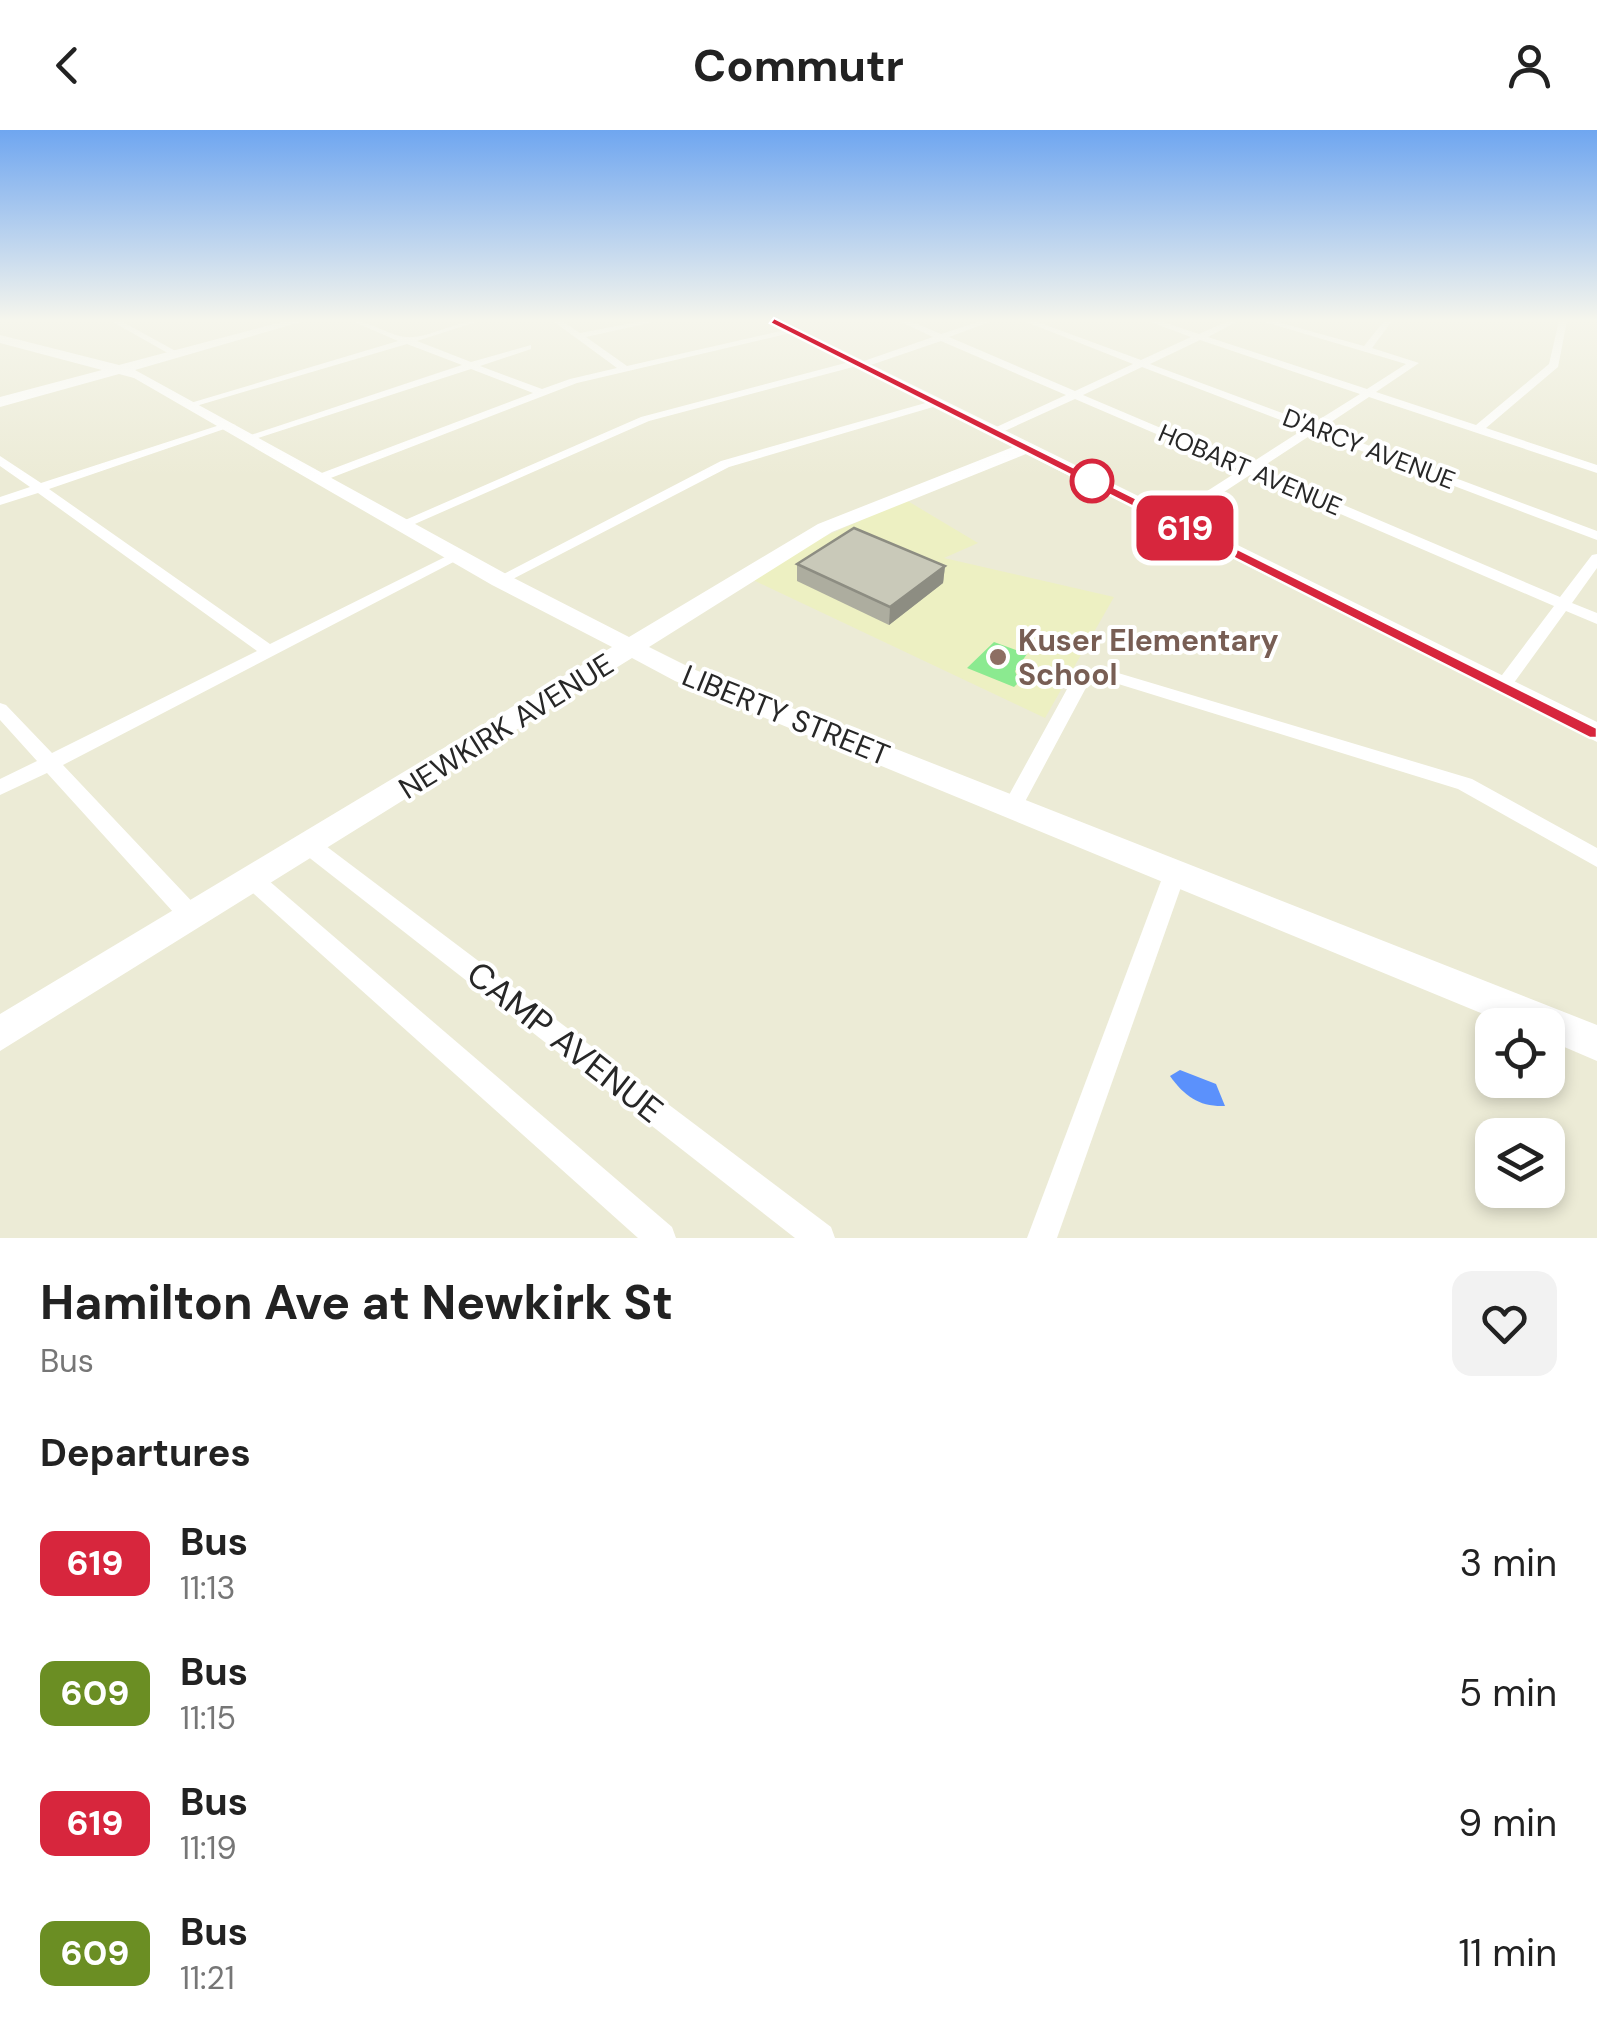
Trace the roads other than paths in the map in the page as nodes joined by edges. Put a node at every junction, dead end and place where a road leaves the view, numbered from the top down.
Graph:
1 (107, 373) edge
2 (129, 373) edge
3 (296, 373) edge
4 (442, 373) edge
5 (488, 373) edge
6 (616, 373) edge
7 (824, 373) edge
8 (877, 373) edge
9 (1025, 373) edge
10 (1122, 373) edge
11 (1164, 373) edge
12 (1310, 373) edge
13 (1398, 373) edge
14 (1545, 373) edge
15 (1368, 392) junction
16 (542, 394) junction
17 (1074, 394) junction
18 (0, 402) edge
19 (936, 402) junction
20 (192, 404) junction
21 (1313, 428) junction
22 (1478, 429) junction
23 (241, 431) junction
24 (994, 432) junction
25 (1026, 448) junction
26 (0, 460) edge
27 (1597, 469) edge
28 (1249, 470) junction
29 (323, 477) junction
30 (40, 488) junction
31 (0, 501) edge
32 (1170, 521) junction
33 (402, 524) junction
34 (1597, 536) edge
35 (458, 556) junction
36 (1597, 558) edge
37 (500, 580) junction
38 (1563, 604) junction
39 (1597, 619) edge
40 (629, 649) junction
41 (269, 651) junction
42 (1502, 687) junction
43 (0, 709) edge
44 (1597, 734) edge
45 (51, 763) junction
46 (0, 788) edge
47 (1012, 806) junction
48 (310, 846) junction
49 (1597, 858) edge
50 (1176, 874) junction
51 (253, 880) junction
52 (192, 917) junction
53 (0, 1034) edge
54 (1597, 1043) edge
55 (660, 1238) edge
56 (820, 1238) edge
57 (1042, 1238) edge

1 - 18 street
2 - 20 street, LIBERTY STREET
3 - 20 street
4 - 23 street
5 - 16 street
6 - 16 street
7 - 33 street
8 - 19 street
9 - 17 street, HOBART AVENUE
10 - 17 street
11 - 21 street, D'ARCY AVENUE
12 - 15 street
13 - 15 street
14 - 22 street
15 - 21 street
15 - 22 street
16 - 29 street
17 - 24 street
17 - 28 street, HOBART AVENUE
19 - 24 street
19 - 37 street
20 - 23 street, LIBERTY STREET
21 - 28 street
21 - 34 street, D'ARCY AVENUE
22 - 27 street
23 - 29 street, LIBERTY STREET
23 - 30 street
24 - 25 street
25 - 32 street
25 - 40 street, NEWKIRK AVENUE
26 - 30 street
28 - 32 street
28 - 38 street, HOBART AVENUE
29 - 33 street, LIBERTY STREET
30 - 31 street
30 - 41 street
32 - 42 street
33 - 35 street, LIBERTY STREET
35 - 37 street, LIBERTY STREET
35 - 41 street
36 - 38 street
37 - 40 street, LIBERTY STREET
38 - 39 street, HOBART AVENUE
38 - 42 street
40 - 47 street, LIBERTY STREET
40 - 48 street, NEWKIRK AVENUE
41 - 45 street
42 - 44 street
43 - 45 street
45 - 46 street
45 - 52 street
47 - 49 street
47 - 50 street, LIBERTY STREET
48 - 51 street, NEWKIRK AVENUE
48 - 56 street, CAMP AVENUE
50 - 54 street, LIBERTY STREET
50 - 57 street
51 - 52 street, NEWKIRK AVENUE
51 - 55 street
52 - 53 street, NEWKIRK AVENUE

